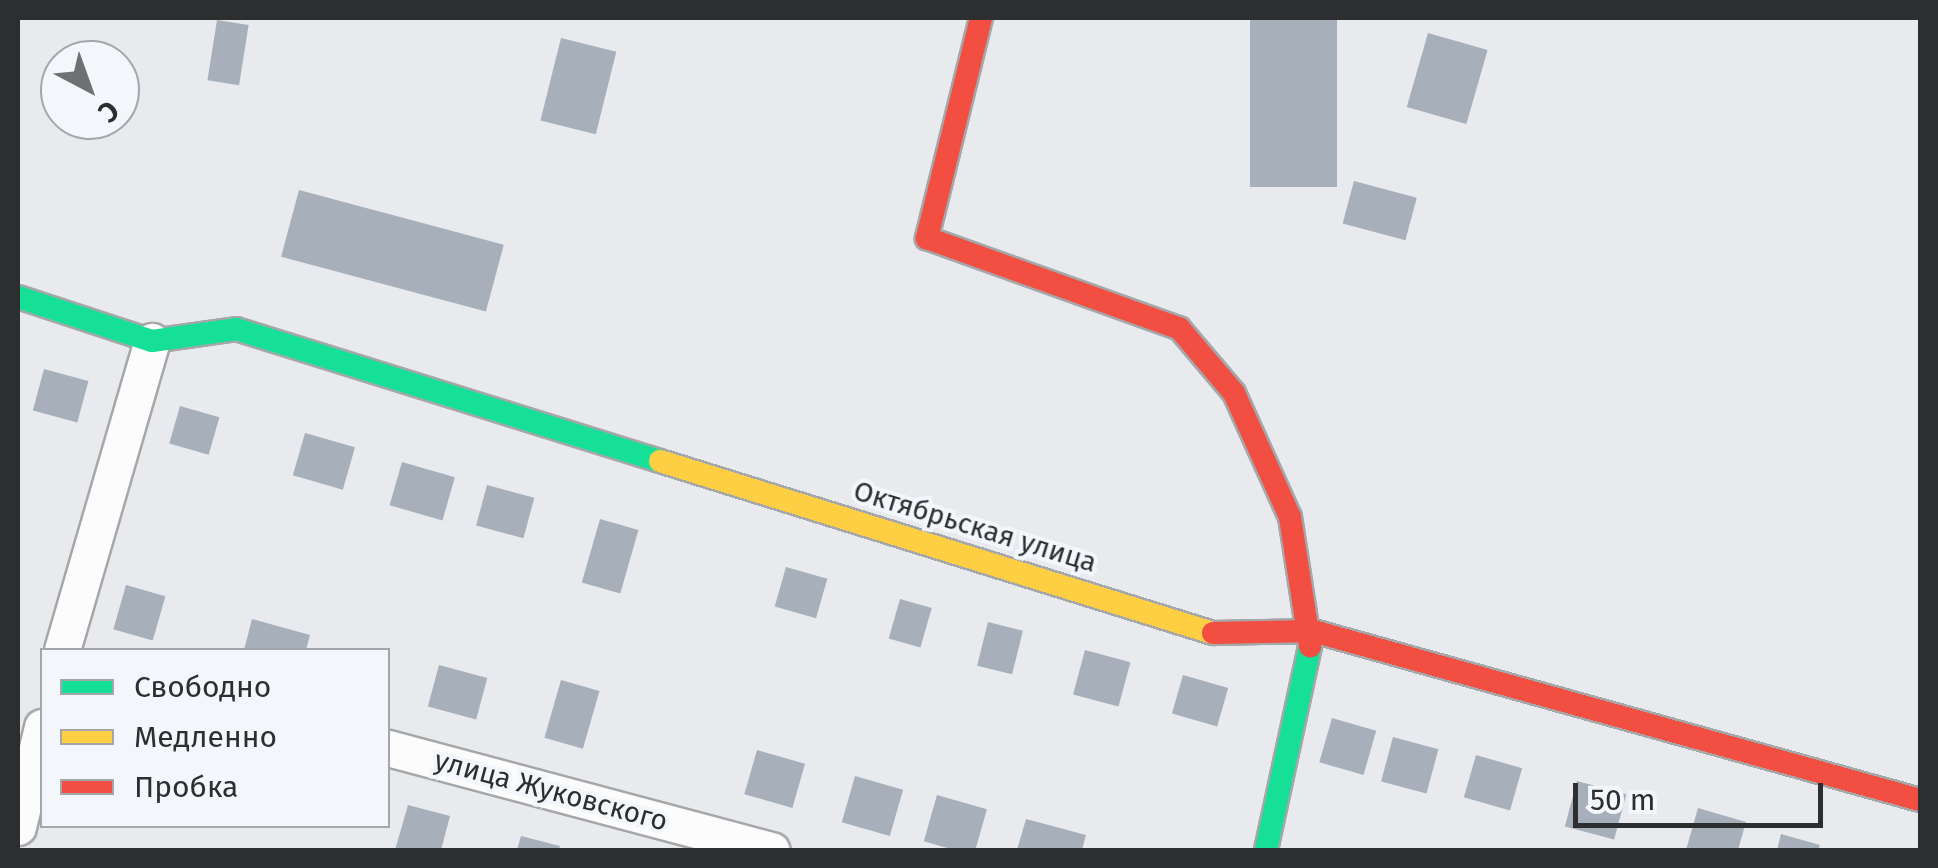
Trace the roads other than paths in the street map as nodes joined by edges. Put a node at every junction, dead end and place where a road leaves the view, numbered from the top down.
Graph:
1 (981, 18) edge
2 (18, 297) edge
3 (152, 340) junction
4 (1313, 631) junction
5 (63, 648) edge
6 (40, 735) edge
7 (390, 749) edge
8 (1920, 800) edge
9 (18, 827) edge
10 (772, 850) edge
11 (1266, 850) edge

1 - 4 street
2 - 3 street, Октябрьская улица
3 - 4 street, Октябрьская улица
3 - 5 street
4 - 8 street, Октябрьская улица
4 - 11 street
6 - 9 street
7 - 10 street, улица Жуковского

